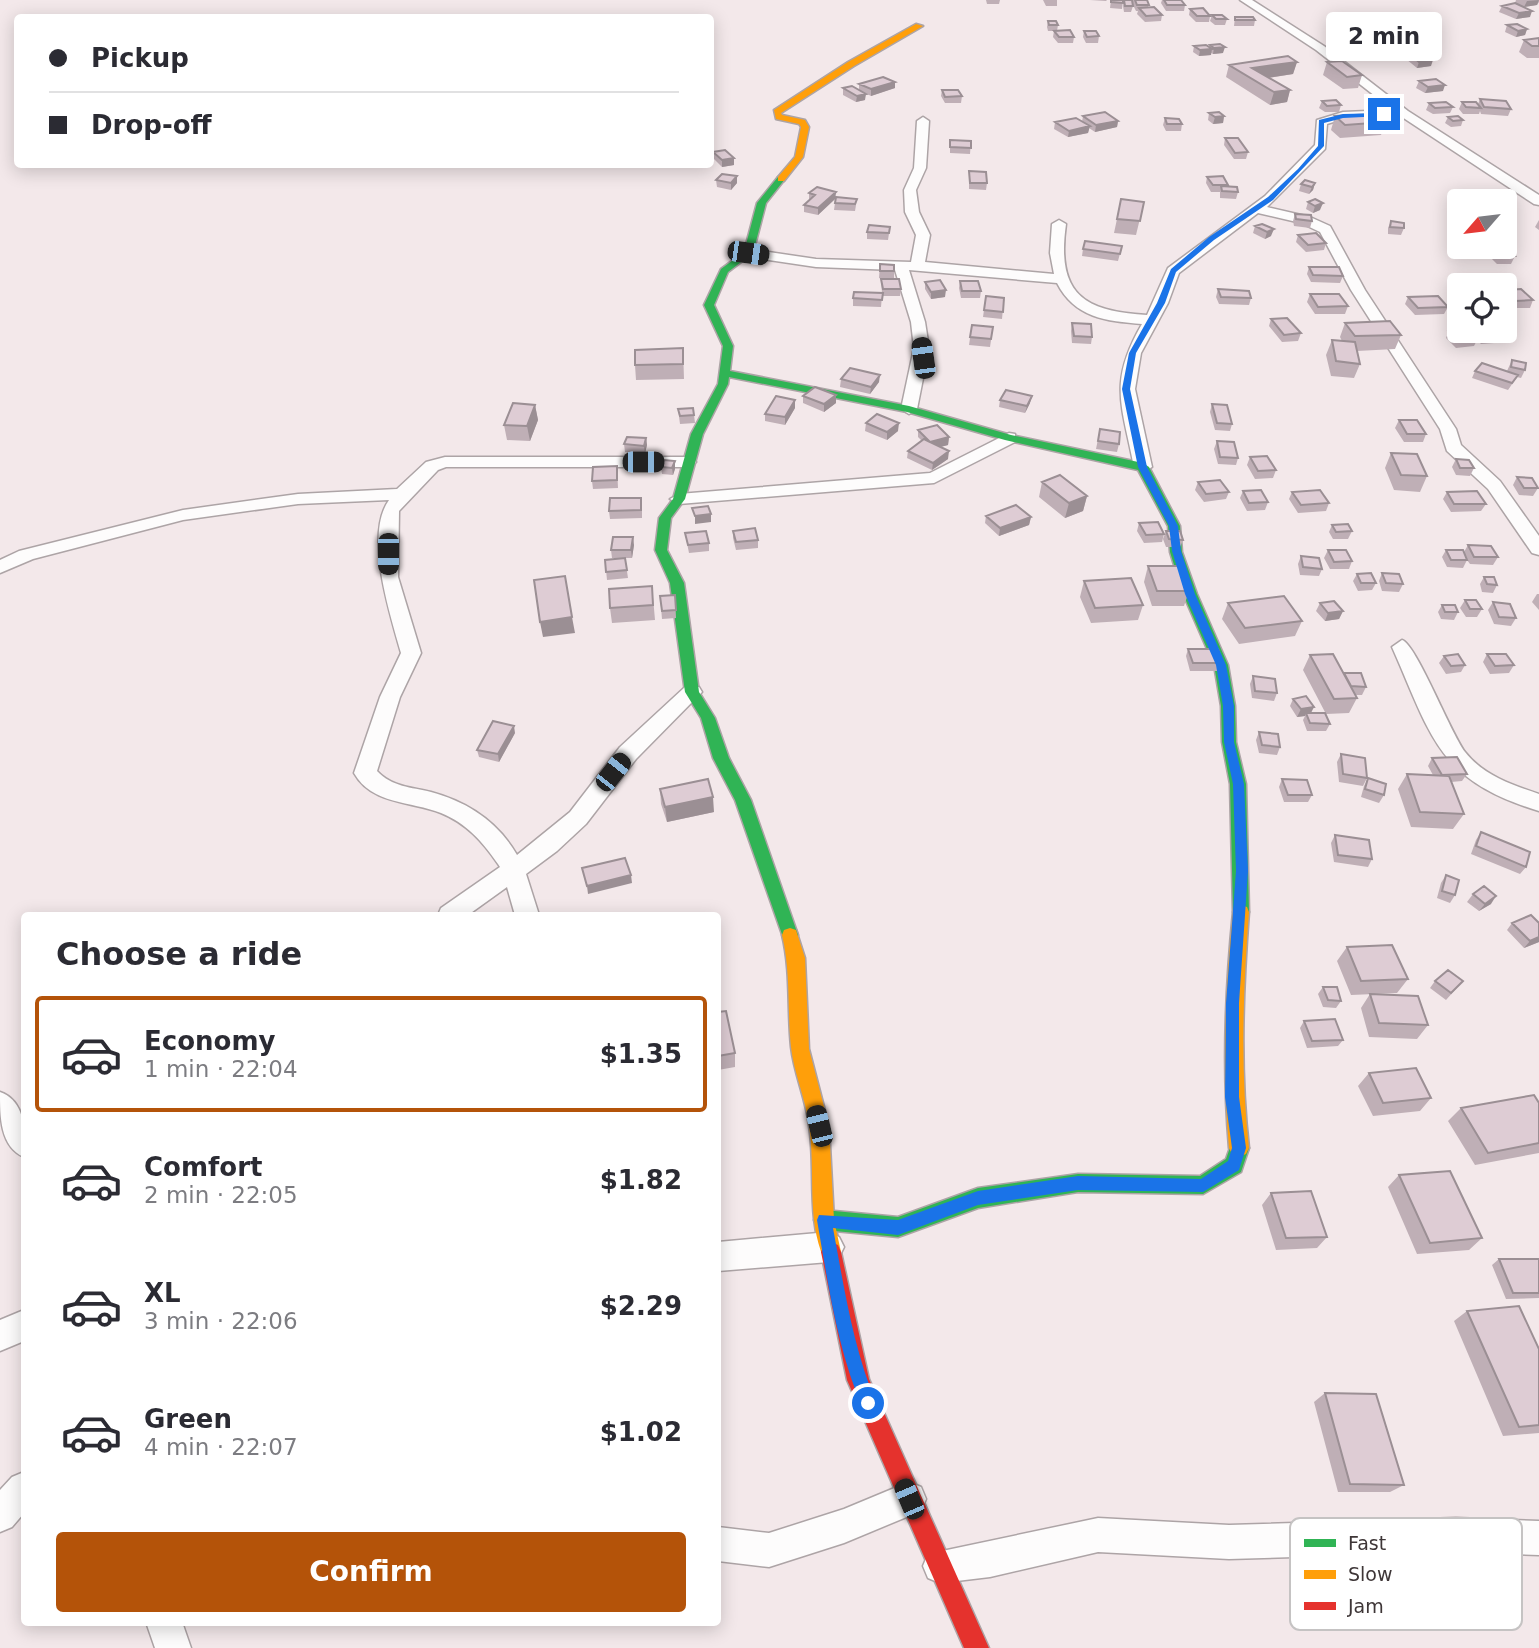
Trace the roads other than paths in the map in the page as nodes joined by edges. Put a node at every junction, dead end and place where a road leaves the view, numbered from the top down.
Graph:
1 (1245, 0) edge
2 (919, 26) dead end
3 (1404, 113) junction
4 (923, 121) dead end
5 (1539, 201) edge
6 (1257, 209) junction
7 (1059, 224) dead end
8 (748, 253) junction
9 (902, 266) junction
10 (918, 266) junction
11 (1063, 279) junction
12 (1151, 320) junction
13 (724, 373) junction
14 (909, 409) junction
15 (1009, 438) junction
16 (687, 462) junction
17 (1143, 467) junction
18 (402, 494) junction
19 (679, 499) junction
20 (1539, 549) edge
21 (0, 567) edge
22 (1402, 647) dead end
23 (692, 692) junction
24 (1539, 803) edge
25 (514, 871) junction
26 (454, 912) edge
27 (526, 912) edge
28 (0, 1104) edge
29 (21, 1139) edge
30 (826, 1233) junction
31 (721, 1256) edge
32 (21, 1326) edge
33 (0, 1336) edge
34 (21, 1492) edge
35 (909, 1499) junction
36 (0, 1515) edge
37 (1290, 1541) edge
38 (721, 1544) edge
39 (940, 1566) junction
40 (165, 1626) edge
41 (173, 1648) edge
42 (977, 1648) edge

1 - 3 street
2 - 8 street
3 - 5 street
3 - 6 street
4 - 10 street
6 - 12 street
6 - 20 street
7 - 11 street
8 - 9 street
8 - 13 street
9 - 10 street
9 - 14 street
10 - 11 street
11 - 12 street
12 - 17 street
13 - 14 street
13 - 16 street
14 - 15 street
15 - 17 street
15 - 19 street
16 - 18 street
16 - 19 street
17 - 30 street
18 - 21 street
18 - 25 street
19 - 23 street
22 - 24 street
23 - 25 street
23 - 30 street
25 - 26 street
25 - 27 street
28 - 29 street
30 - 31 street
30 - 35 street
32 - 33 street
34 - 36 street
35 - 38 street
35 - 39 street
37 - 39 street
39 - 42 street
40 - 41 street

